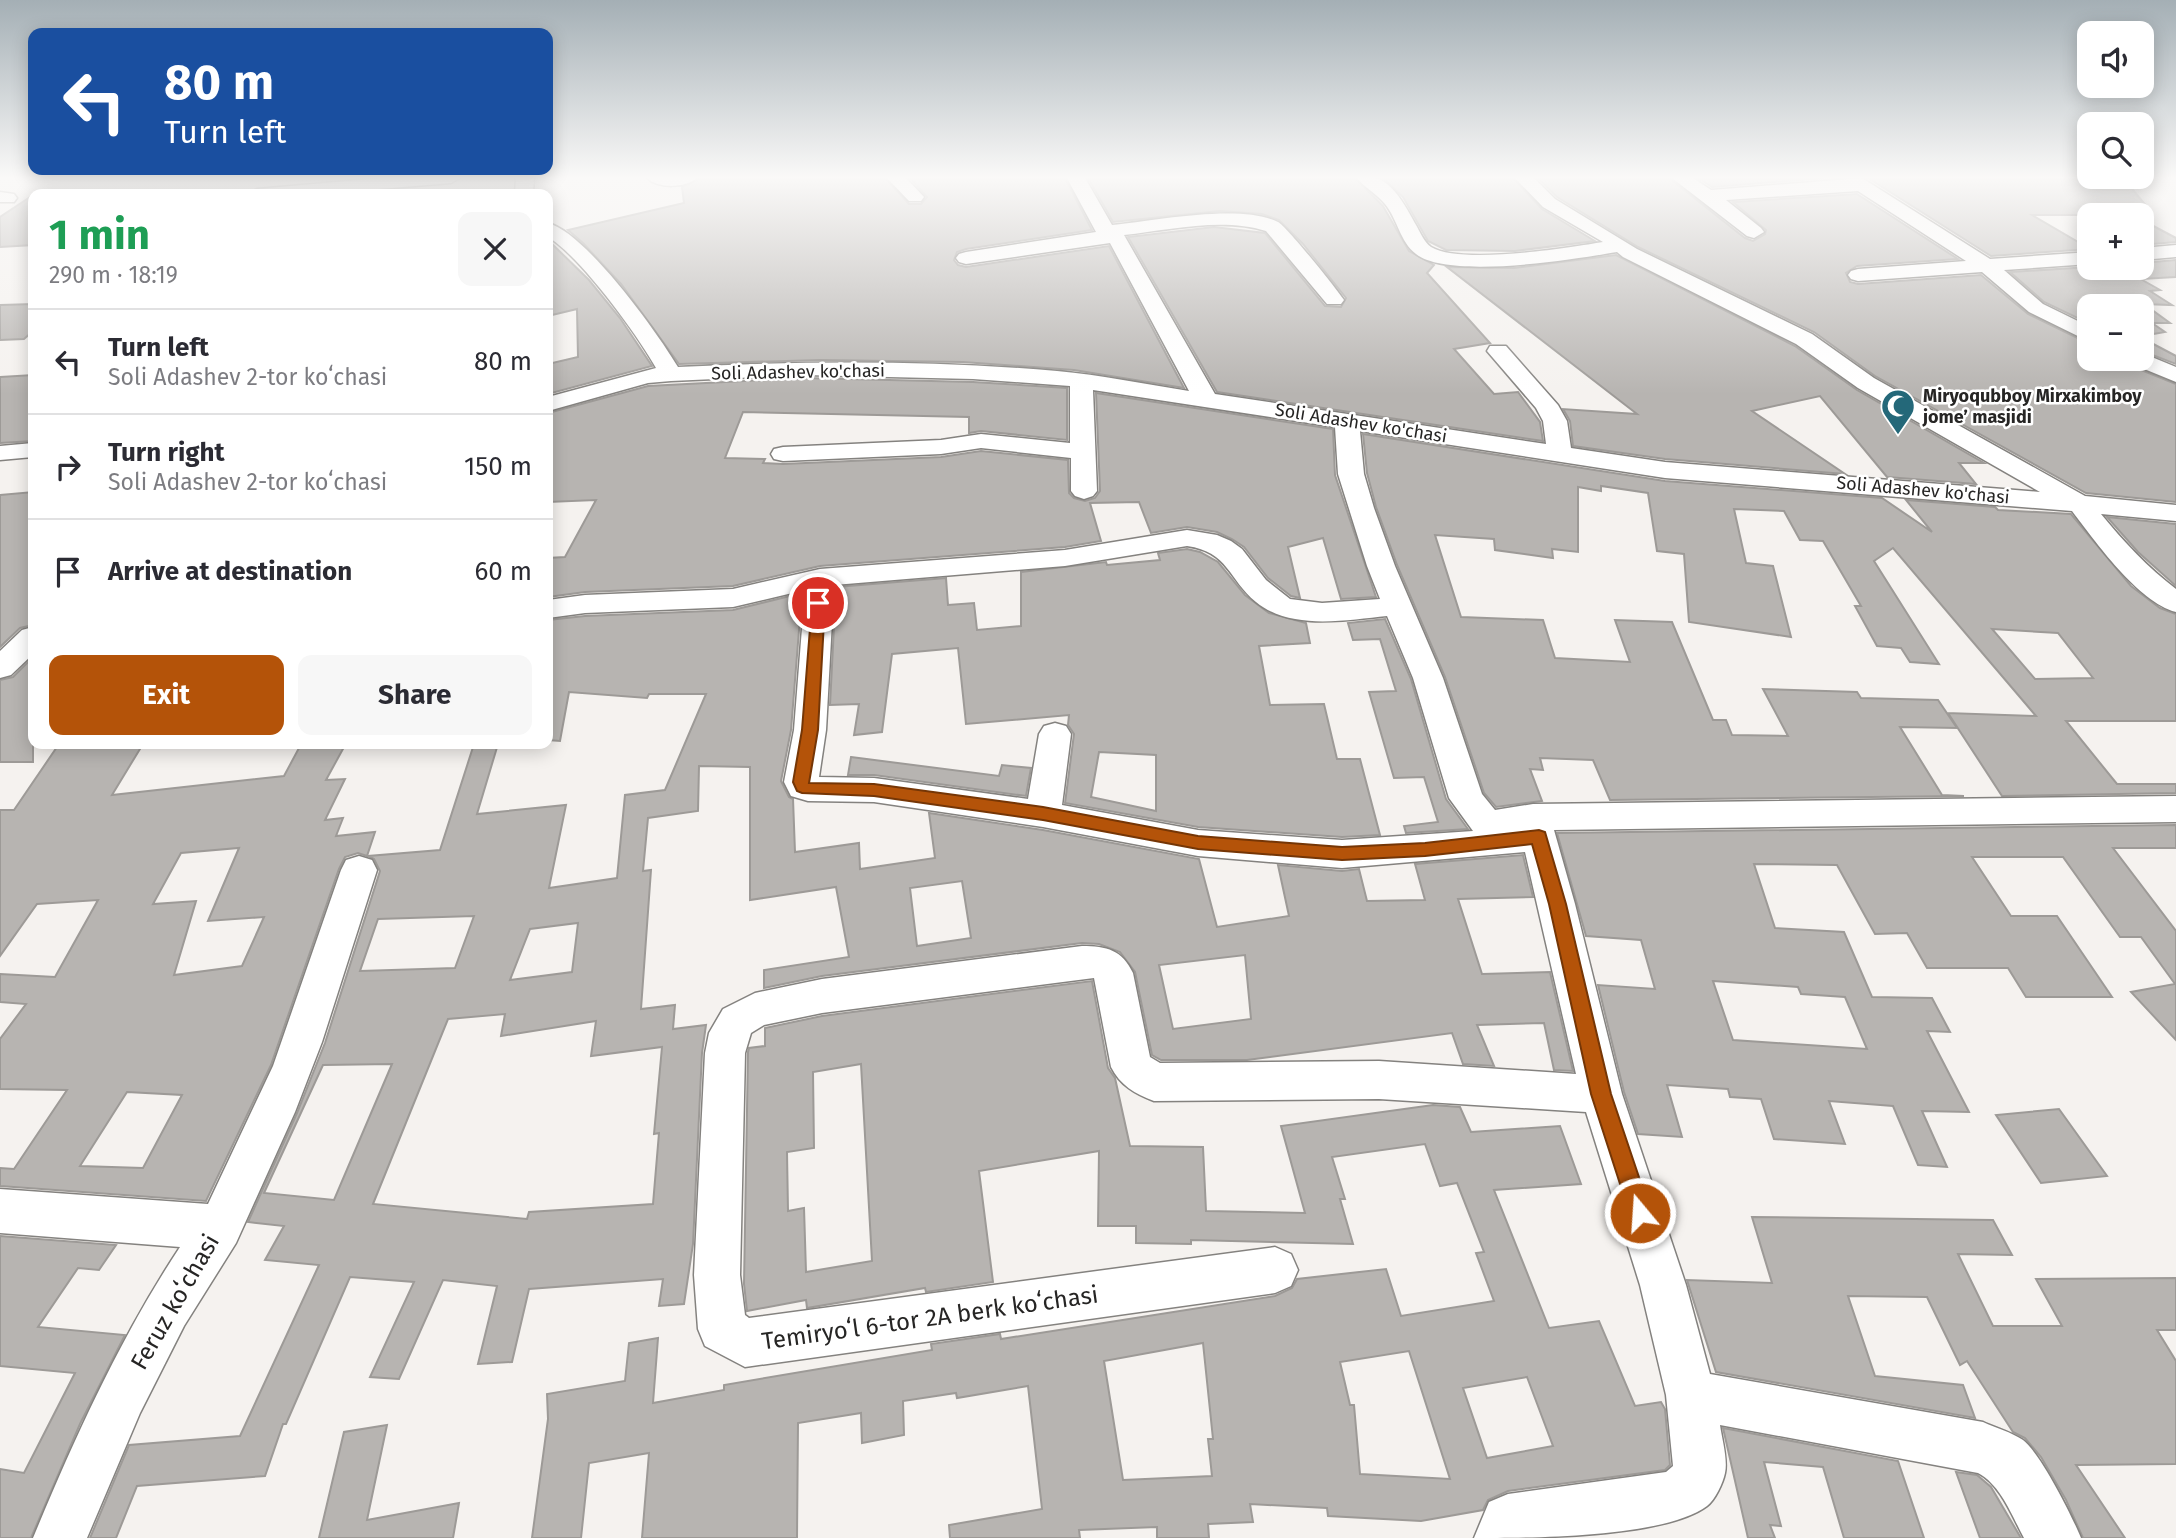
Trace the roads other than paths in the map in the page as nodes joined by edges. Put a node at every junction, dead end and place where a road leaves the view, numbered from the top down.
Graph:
1 (575, 250) edge
2 (1012, 250) edge
3 (1124, 250) edge
4 (1292, 250) edge
5 (1422, 250) edge
6 (1581, 250) edge
7 (1626, 250) edge
8 (1961, 250) edge
9 (2176, 251) edge
10 (2154, 253) edge
11 (966, 258) dead end
12 (2077, 259) edge
13 (1987, 266) junction
14 (1858, 275) dead end
15 (1334, 300) dead end
16 (2077, 329) edge
17 (1498, 351) dead end
18 (2154, 365) edge
19 (671, 374) junction
20 (2176, 375) edge
21 (1081, 380) junction
22 (1206, 400) junction
23 (553, 405) edge
24 (1347, 421) junction
25 (28, 450) edge
26 (1085, 452) junction
27 (0, 453) edge
28 (783, 454) dead end
29 (1560, 455) junction
30 (1084, 491) dead end
31 (2080, 503) junction
32 (2176, 513) edge
33 (820, 578) junction
34 (2176, 603) edge
35 (1400, 606) junction
36 (553, 608) edge
37 (28, 642) edge
38 (0, 668) edge
39 (1055, 734) dead end
40 (2176, 809) edge
41 (1043, 814) junction
42 (1536, 827) junction
43 (359, 870) dead end
44 (1601, 1094) junction
45 (0, 1211) edge
46 (220, 1227) junction
47 (1275, 1270) dead end
48 (1691, 1395) junction
49 (60, 1538) edge
50 (1501, 1538) edge
51 (2054, 1538) edge

1 - 19 street
2 - 11 street
3 - 22 street
4 - 15 street
5 - 6 street
7 - 31 street
8 - 13 street
9 - 10 street
12 - 13 street
13 - 14 street
13 - 16 street
17 - 29 street
18 - 20 street
19 - 21 street, Soli Adashev ko'chasi
19 - 23 street, Soli Adashev ko'chasi
21 - 22 street, Soli Adashev ko'chasi
21 - 26 street
22 - 24 street, Soli Adashev ko'chasi
24 - 29 street, Soli Adashev ko'chasi
24 - 35 street
25 - 27 street
26 - 28 street
26 - 30 street
29 - 31 street, Soli Adashev ko'chasi
31 - 32 street, Soli Adashev ko'chasi
31 - 34 street
33 - 35 street
33 - 36 street
33 - 41 street
35 - 42 street
37 - 38 street
39 - 41 street
40 - 42 street
41 - 42 street
42 - 44 street
43 - 46 street
44 - 47 street, Temiryoʻl 6-tor 2А berk koʻchasi
44 - 48 street
45 - 46 street, Feruz koʻchasi
46 - 49 street, Feruz koʻchasi
48 - 50 street
48 - 51 street

